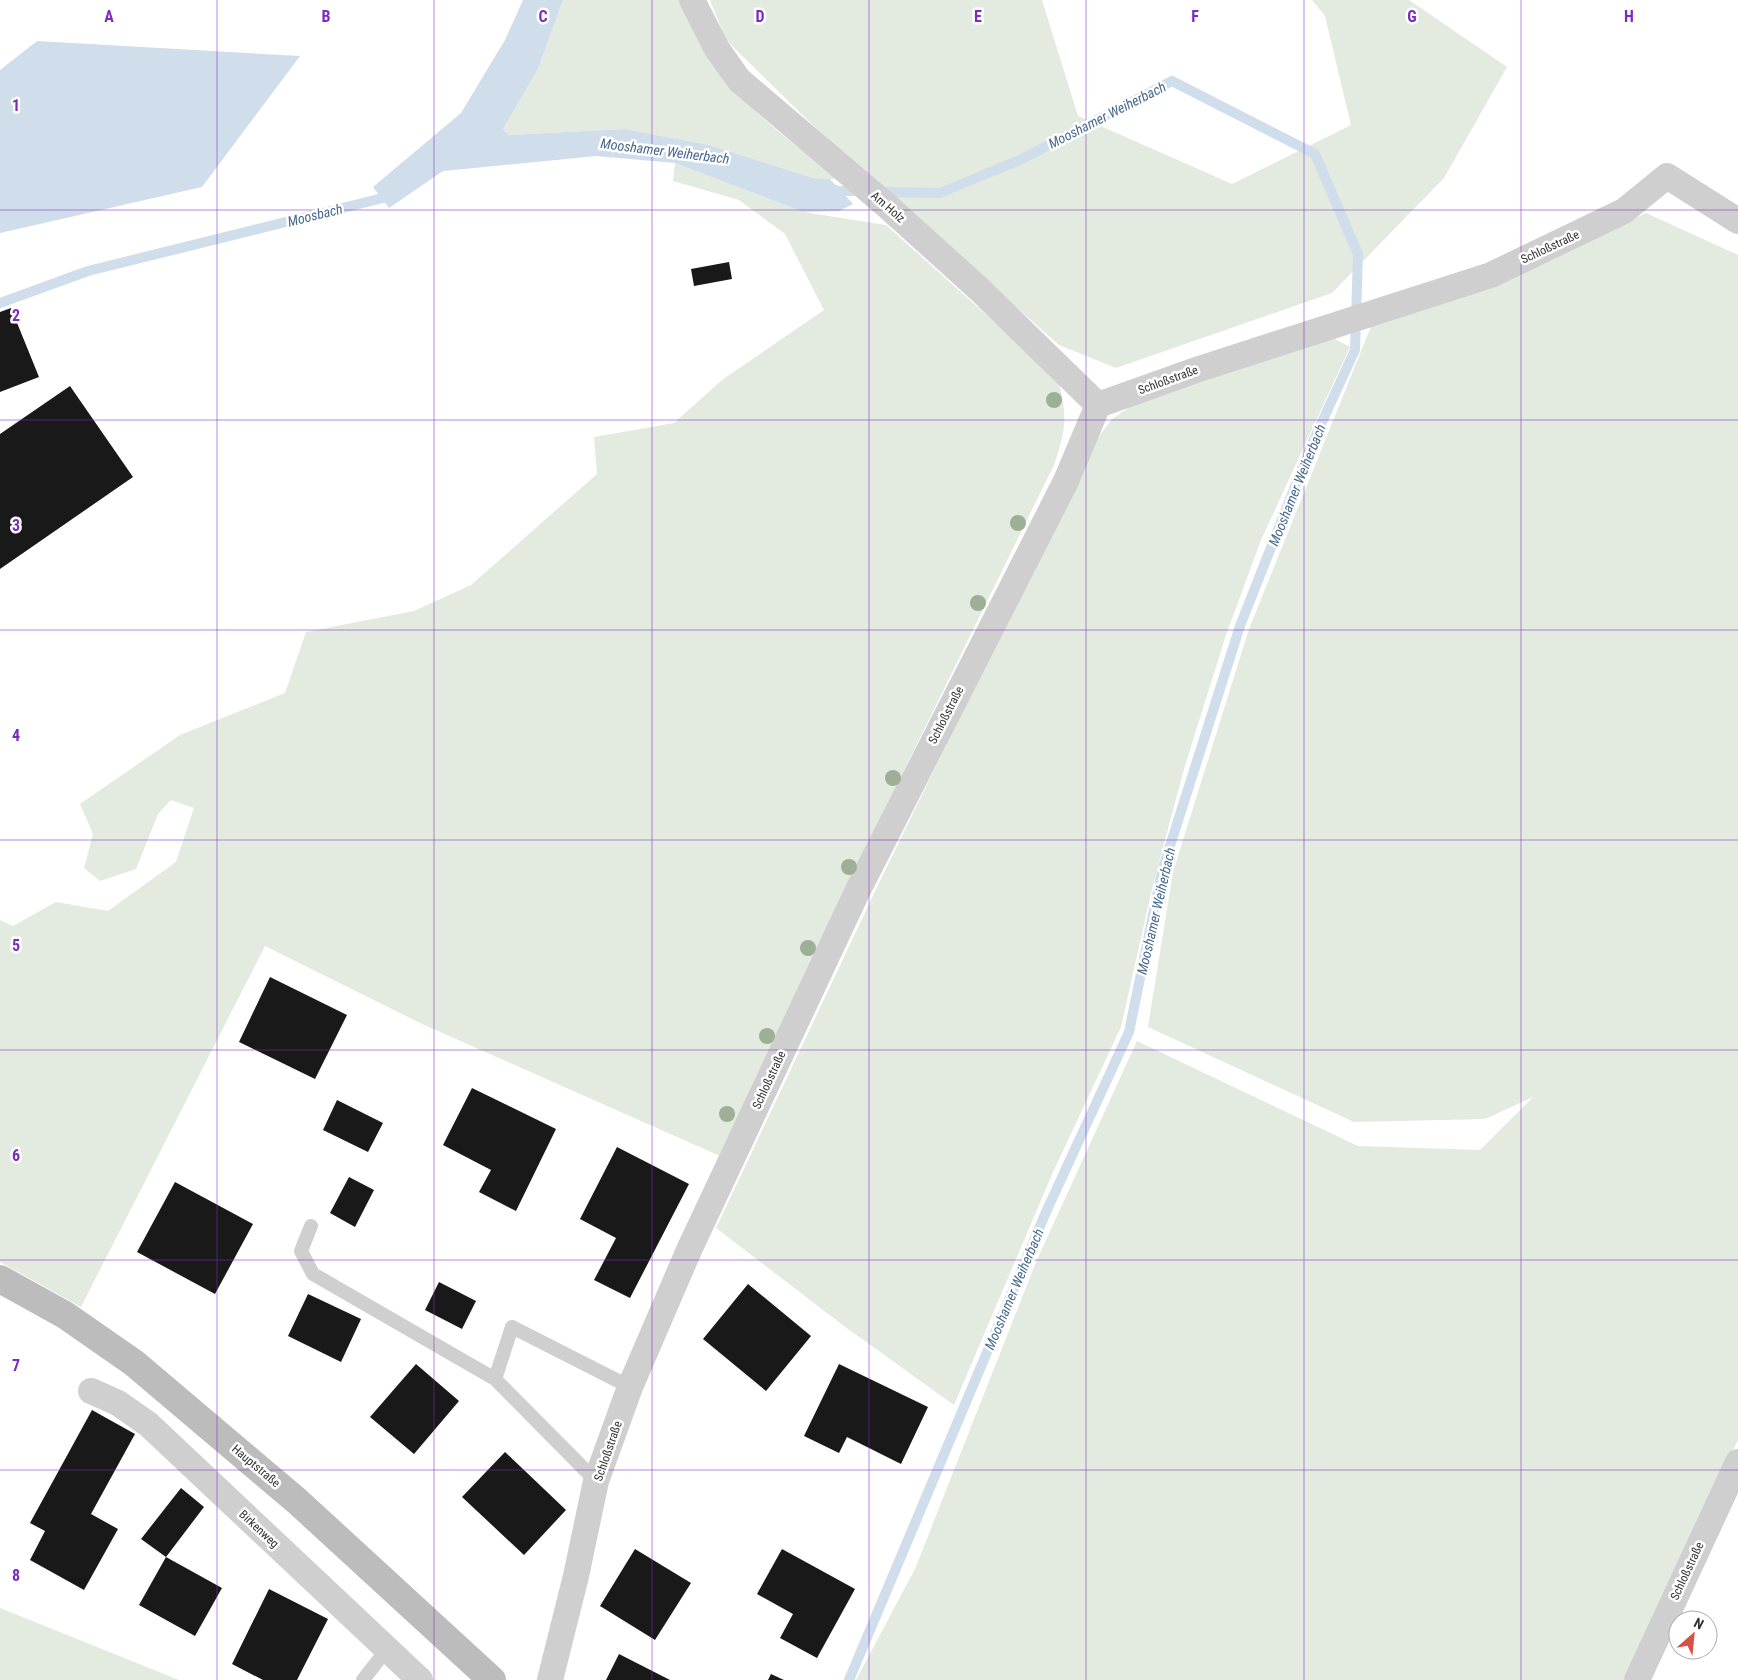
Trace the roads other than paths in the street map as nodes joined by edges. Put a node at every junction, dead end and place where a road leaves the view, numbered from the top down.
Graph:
1 (692, 0) edge
2 (1738, 221) edge
3 (1098, 405) junction
4 (310, 1226) dead end
5 (0, 1279) edge
6 (495, 1379) junction
7 (630, 1387) junction
8 (91, 1390) dead end
9 (1738, 1462) edge
10 (596, 1481) junction
11 (387, 1649) junction
12 (363, 1680) edge
13 (420, 1680) edge
14 (492, 1680) edge
15 (550, 1680) edge
16 (1637, 1680) edge

1 - 3 street, Am Holz
2 - 3 street, Schloßstraße
3 - 7 street, Schloßstraße
4 - 6 lane
5 - 14 main road, Hauptstraße
6 - 7 lane
6 - 10 lane
7 - 10 street, Schloßstraße
8 - 11 street, Birkenweg
9 - 16 street, Schloßstraße
10 - 15 street, Schloßstraße
11 - 12 lane
11 - 13 street, Birkenweg

